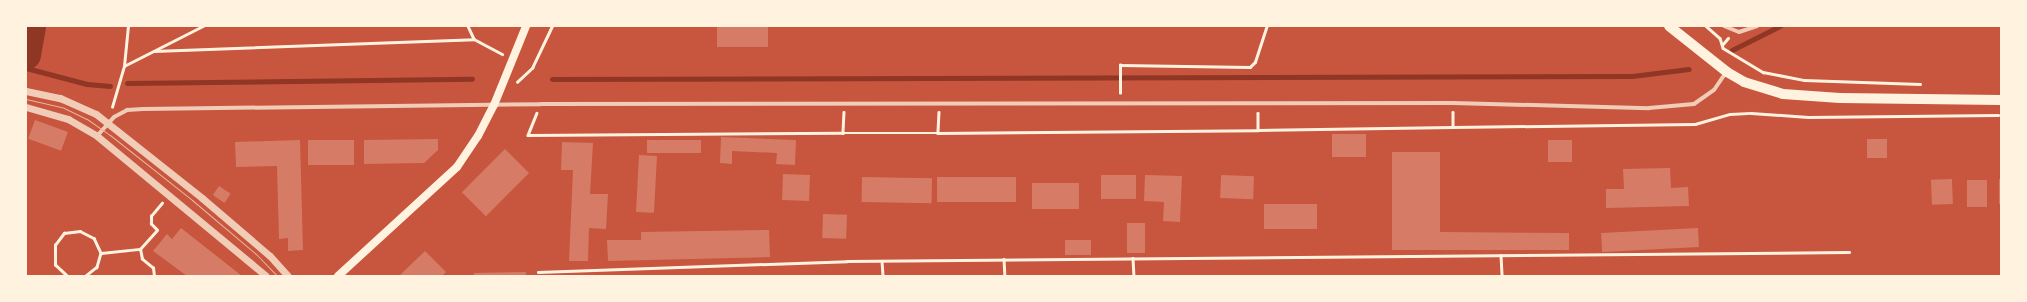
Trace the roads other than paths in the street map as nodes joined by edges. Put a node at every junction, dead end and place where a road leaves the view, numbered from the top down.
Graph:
1 (526, 26) edge
2 (1669, 26) edge
3 (1724, 26) edge
4 (1757, 26) edge
5 (1727, 72) junction
6 (26, 91) edge
7 (2001, 100) edge
8 (494, 105) junction
9 (29, 108) edge
10 (108, 123) junction
11 (97, 136) junction
12 (266, 276) edge
13 (288, 276) edge
14 (338, 276) edge

1 - 8 main road
2 - 5 main road
3 - 4 street
5 - 7 main road
5 - 8 street
6 - 10 street
8 - 10 street
8 - 14 main road
9 - 11 street
10 - 11 street
10 - 13 street
11 - 12 street

